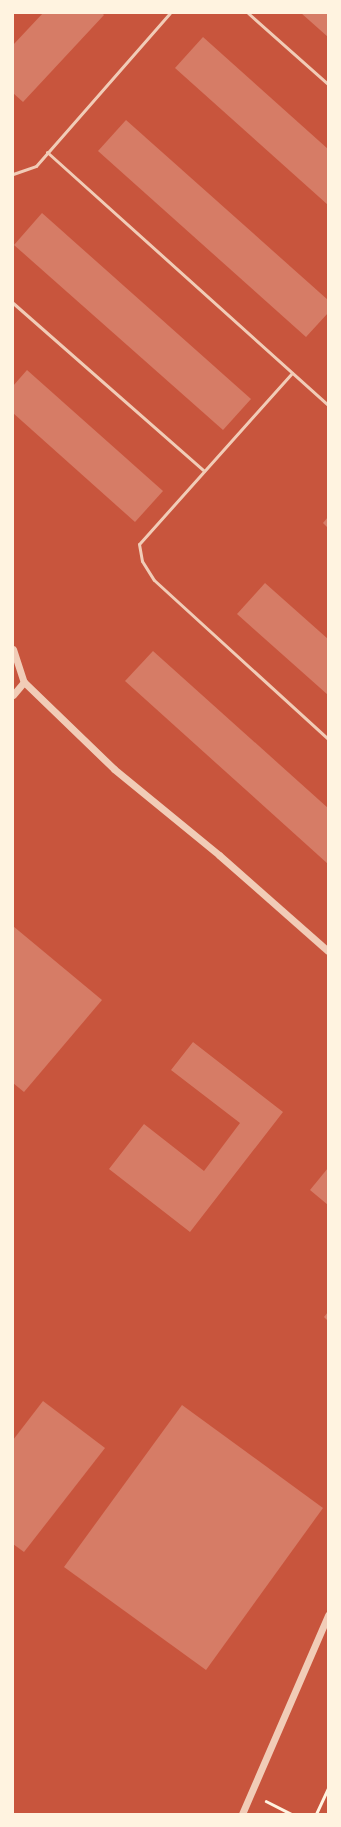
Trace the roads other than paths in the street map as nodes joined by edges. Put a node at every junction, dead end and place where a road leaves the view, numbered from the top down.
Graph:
1 (170, 13) edge
2 (248, 13) edge
3 (328, 84) edge
4 (47, 152) junction
5 (13, 174) edge
6 (13, 303) edge
7 (292, 373) junction
8 (328, 405) edge
9 (204, 471) junction
10 (13, 649) edge
11 (24, 682) junction
12 (13, 695) edge
13 (328, 739) edge
14 (328, 951) edge
15 (328, 1615) edge
16 (242, 1814) edge

1 - 4 lane
2 - 3 lane
4 - 5 lane
4 - 7 lane
6 - 9 lane
7 - 8 lane
7 - 9 lane
9 - 13 lane
10 - 11 street
11 - 12 street
11 - 14 street
15 - 16 street

